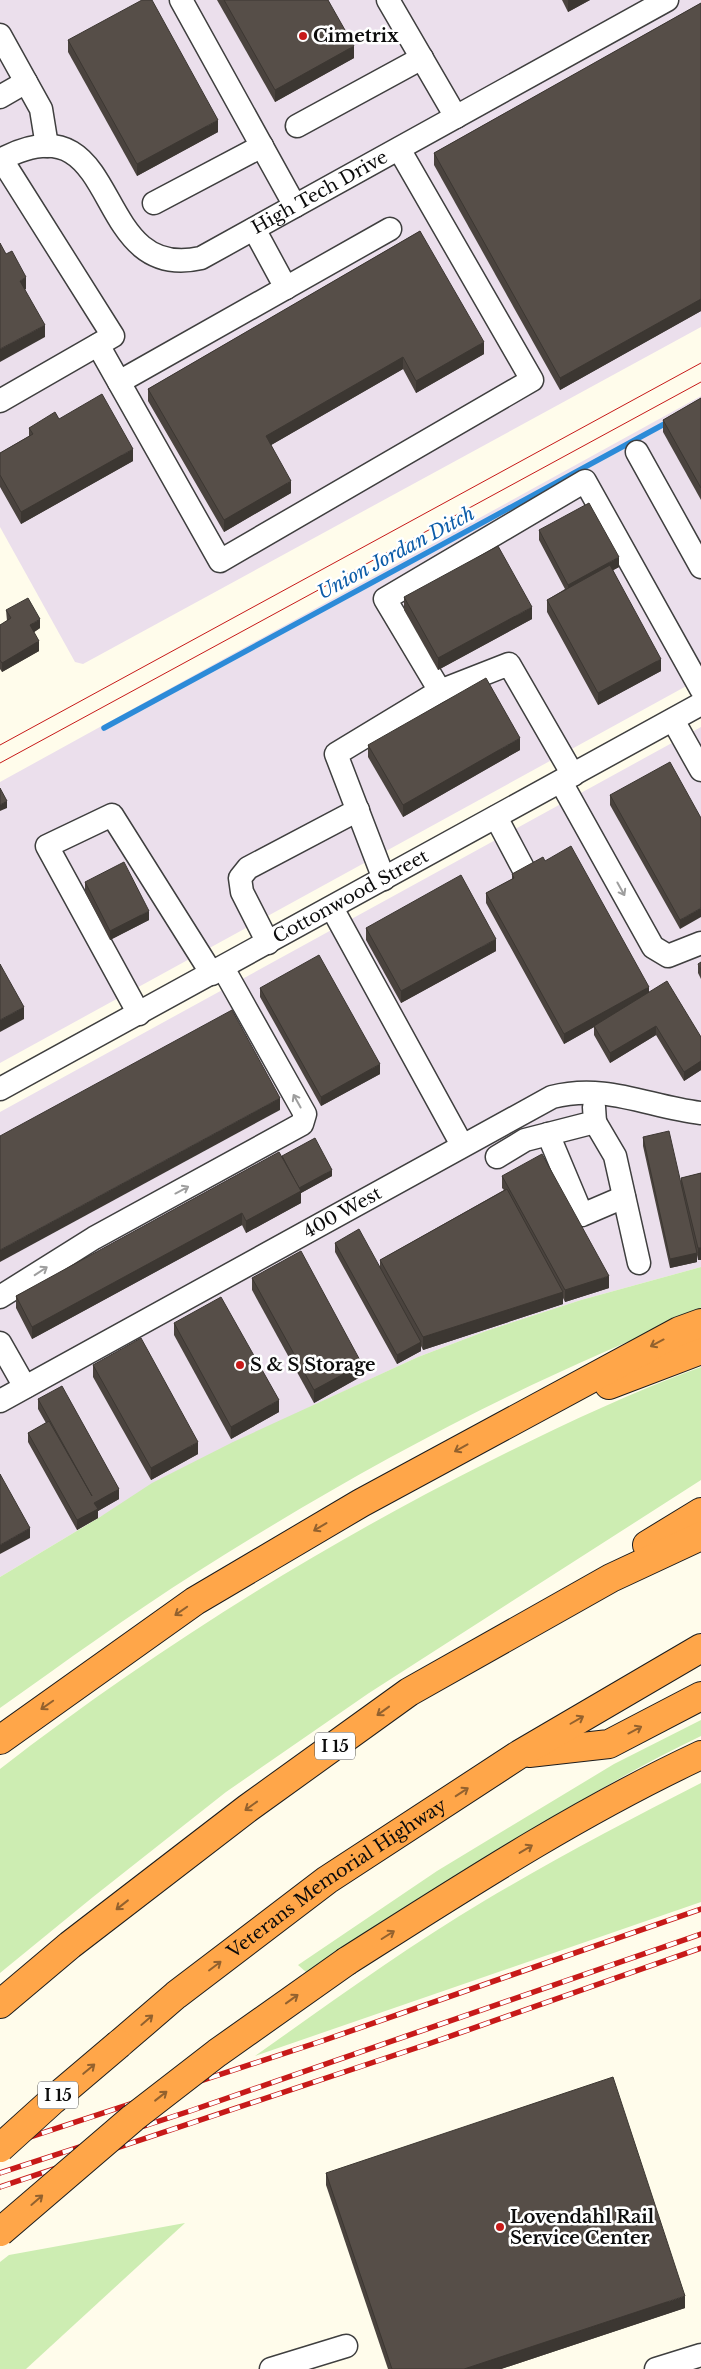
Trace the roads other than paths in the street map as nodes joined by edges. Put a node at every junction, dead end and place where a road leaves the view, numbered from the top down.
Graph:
1 (181, 0) edge
2 (388, 0) edge
3 (667, 0) edge
4 (0, 35) edge
5 (422, 58) junction
6 (26, 82) junction
7 (0, 97) edge
8 (456, 117) junction
9 (297, 126) dead end
10 (47, 146) junction
11 (262, 146) junction
12 (399, 149) junction
13 (1, 160) edge
14 (154, 203) dead end
15 (295, 206) junction
16 (254, 229) junction
17 (390, 229) dead end
18 (286, 288) junction
19 (98, 345) junction
20 (119, 382) junction
21 (0, 401) edge
22 (637, 452) dead end
23 (701, 567) edge
24 (701, 689) edge
25 (440, 691) junction
26 (701, 704) edge
27 (673, 720) junction
28 (701, 770) edge
29 (567, 778) junction
30 (358, 810) junction
31 (496, 817) junction
32 (523, 868) edge
33 (384, 879) junction
34 (332, 908) junction
35 (268, 943) junction
36 (701, 943) edge
37 (217, 971) junction
38 (140, 1014) junction
39 (0, 1089) edge
40 (593, 1091) junction
41 (701, 1113) edge
42 (595, 1122) junction
43 (548, 1134) junction
44 (462, 1145) junction
45 (497, 1157) dead end
46 (624, 1197) junction
47 (639, 1263) dead end
48 (0, 1298) edge
49 (701, 1323) edge
50 (0, 1343) edge
51 (701, 1350) edge
52 (25, 1387) junction
53 (0, 1401) edge
54 (504, 1424) junction
55 (701, 1512) edge
56 (701, 1536) edge
57 (701, 1648) edge
58 (409, 1692) junction
59 (701, 1696) edge
60 (0, 1740) edge
61 (701, 1750) edge
62 (520, 1754) junction
63 (701, 1755) edge
64 (668, 1770) junction
65 (0, 2004) edge
66 (0, 2148) edge
67 (0, 2232) edge
68 (346, 2346) dead end
69 (701, 2355) edge
70 (304, 2364) edge
71 (271, 2369) edge
72 (656, 2369) edge

1 - 11 street
2 - 5 street
3 - 8 street, High Tech Drive
4 - 6 street
5 - 8 street
5 - 9 street
6 - 7 street
6 - 10 street
8 - 12 street, High Tech Drive
10 - 13 street, High Tech Drive
10 - 16 street, High Tech Drive
11 - 14 street
11 - 15 street
12 - 15 street, High Tech Drive
12 - 20 street
13 - 19 street
15 - 16 street, High Tech Drive
16 - 18 street
17 - 18 street
18 - 20 street
19 - 20 street
19 - 21 street
22 - 23 street
24 - 25 street
25 - 29 street
25 - 30 street
26 - 27 street, Cottonwood Street
27 - 28 street
27 - 29 street, Cottonwood Street
29 - 31 street, Cottonwood Street
29 -> 36 street
30 - 33 street
30 - 35 street
31 - 32 street
31 - 33 street, Cottonwood Street
33 - 34 street, Cottonwood Street
34 - 35 street, Cottonwood Street
34 - 44 street
35 - 37 street, Cottonwood Street
37 - 38 street, Cottonwood Street
37 - 38 street
48 -> 37 street
38 - 39 street, Cottonwood Street
40 - 41 street, 400 West
40 - 42 street
40 - 44 street, 400 West
42 - 43 street
42 - 46 street
43 - 45 street
43 - 46 street
44 - 52 street, 400 West
46 - 47 street
49 -> 54 highway
50 - 52 street
51 - 54 highway
52 - 53 street, 400 West
54 -> 60 highway
55 - 58 highway
56 - 58 highway, I 15
62 -> 57 highway, Veterans Memorial Highway / I 15
58 -> 65 highway, I 15
62 -> 59 highway
61 - 64 highway
66 -> 62 highway, Veterans Memorial Highway / I 15, bridge
63 - 64 highway
67 -> 64 highway, bridge
68 - 70 street
69 - 72 street
70 - 71 street

